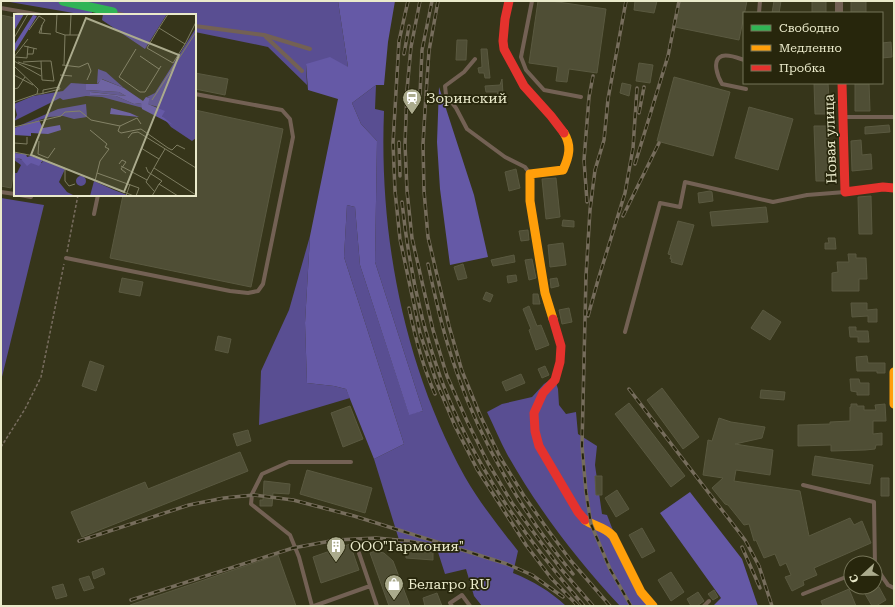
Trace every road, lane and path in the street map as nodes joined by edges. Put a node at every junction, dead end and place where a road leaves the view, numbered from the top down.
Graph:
1 (63, 1) edge
2 (509, 1) edge
3 (532, 1) edge
4 (760, 1) edge
5 (838, 1) edge
6 (1, 8) edge
7 (113, 12) joint
8 (759, 12) edge
9 (839, 12) edge
10 (35, 14) edge
11 (120, 14) edge
12 (196, 26) edge
13 (264, 35) junction
14 (310, 49) dead end
15 (475, 59) dead end
16 (743, 60) edge
17 (302, 71) dead end
18 (842, 84) edge
19 (746, 89) dead end
20 (196, 94) edge
21 (581, 97) dead end
22 (844, 117) junction
23 (894, 117) edge
24 (530, 174) junction
25 (894, 188) edge
26 (1, 192) edge
27 (846, 192) junction
28 (14, 194) edge
29 (78, 196) edge
30 (98, 196) edge
31 (94, 214) dead end
32 (66, 258) junction
33 (625, 332) dead end
34 (894, 372) edge
35 (894, 383) edge
36 (894, 404) edge
37 (1, 447) edge
38 (351, 462) dead end
39 (803, 485) dead end
40 (359, 553) dead end
41 (875, 555) edge
42 (883, 578) edge
43 (843, 579) edge
44 (370, 586) junction
45 (894, 588) edge
46 (803, 594) dead end
47 (709, 601) dead end
48 (313, 606) edge
49 (377, 606) edge
50 (452, 606) edge
51 (470, 606) edge
52 (653, 606) edge
53 (704, 606) edge

1 - 7 street
2 - 24 street
3 - 21 lane
4 - 8 lane
5 - 9 street
6 - 10 lane
7 - 11 lane
12 - 13 lane
13 - 14 lane
13 - 17 lane
15 - 24 lane
16 - 19 lane
18 - 22 street, Новая улица
20 - 32 lane
22 - 23 lane
22 - 27 street, Новая улица
24 - 52 street
25 - 27 street, Новая улица
26 - 28 lane
27 - 33 lane
29 - 32 path
30 - 31 lane
32 - 37 path
34 - 35 street
35 - 36 street
38 - 48 lane
39 - 41 lane
40 - 44 lane
42 - 45 lane
43 - 46 lane
44 - 48 lane
44 - 49 lane
47 - 53 lane
50 - 51 lane

